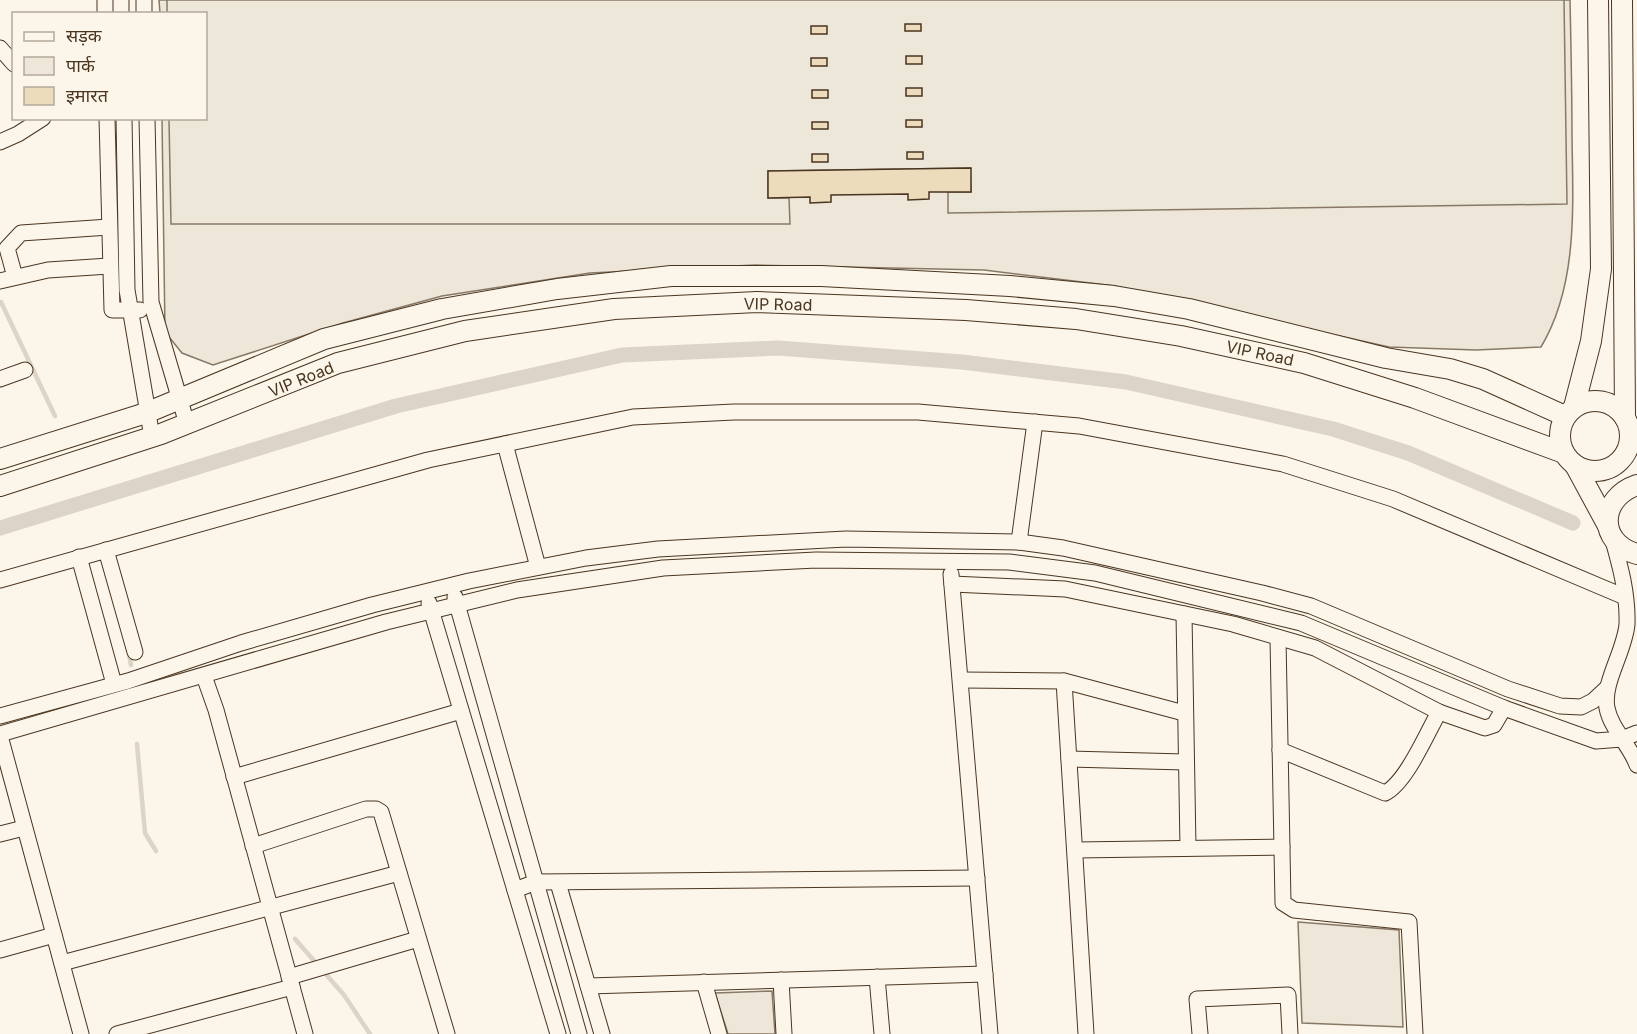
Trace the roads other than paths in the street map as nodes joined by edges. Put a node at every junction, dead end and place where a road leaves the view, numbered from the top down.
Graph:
1 (1598, 0) edge
2 (1622, 0) edge
3 (0, 48) edge
4 (12, 62) edge
5 (39, 120) edge
6 (107, 120) edge
7 (124, 120) edge
8 (147, 120) edge
9 (0, 142) edge
10 (109, 227) junction
11 (109, 266) junction
12 (8, 279) edge
13 (152, 309) junction
14 (130, 311) junction
15 (25, 370) dead end
16 (0, 379) edge
17 (180, 400) junction
18 (1570, 411) junction
19 (146, 413) junction
20 (1035, 422) junction
21 (187, 424) junction
22 (96, 430) junction
23 (1630, 430) edge
24 (152, 437) junction
25 (505, 444) junction
26 (0, 452) edge
27 (0, 459) edge
28 (1569, 459) junction
29 (1637, 485) edge
30 (0, 486) edge
31 (1610, 532) junction
32 (1019, 542) junction
33 (106, 550) junction
34 (1637, 554) edge
35 (79, 557) junction
36 (949, 561) junction
37 (538, 567) junction
38 (0, 580) edge
39 (952, 584) junction
40 (452, 585) junction
41 (425, 592) junction
42 (1625, 597) junction
43 (456, 604) junction
44 (431, 611) junction
45 (1184, 614) junction
46 (1278, 638) junction
47 (135, 652) dead end
48 (204, 676) junction
49 (961, 680) junction
50 (1064, 681) junction
51 (114, 684) junction
52 (1608, 688) junction
53 (1504, 708) junction
54 (461, 711) junction
55 (1439, 712) junction
56 (1184, 713) junction
57 (0, 716) edge
58 (1637, 733) edge
59 (0, 735) edge
60 (1622, 739) junction
61 (1280, 750) junction
62 (1069, 759) junction
63 (1185, 762) junction
64 (1637, 765) edge
65 (234, 777) junction
66 (24, 828) junction
67 (0, 834) edge
68 (253, 846) junction
69 (1282, 847) junction
70 (1188, 848) junction
71 (1075, 850) junction
72 (399, 873) junction
73 (977, 878) junction
74 (536, 882) junction
75 (558, 883) junction
76 (515, 890) junction
77 (270, 908) junction
78 (54, 935) junction
79 (418, 939) junction
80 (0, 950) edge
81 (62, 963) junction
82 (985, 974) junction
83 (877, 977) junction
84 (780, 980) junction
85 (290, 982) junction
86 (704, 982) junction
87 (588, 986) junction
88 (81, 1034) edge
89 (117, 1034) edge
90 (305, 1034) edge
91 (447, 1034) edge
92 (558, 1034) edge
93 (579, 1034) edge
94 (602, 1034) edge
95 (719, 1034) edge
96 (784, 1034) edge
97 (882, 1034) edge
98 (990, 1034) edge
99 (1086, 1034) edge
100 (1200, 1034) edge
101 (1290, 1034) edge
102 (1415, 1034) edge

1 - 18 main road
2 - 23 main road
3 - 4 street
5 - 9 street
6 - 10 street
7 - 14 street
8 - 13 street
10 - 11 street
10 - 12 street
11 - 12 street
11 - 14 street
13 - 14 street
13 - 17 street
14 - 19 street
15 - 16 street
17 - 18 main road, VIP Road
17 - 19 main road, VIP Road
17 - 21 street
18 - 23 main road
18 - 28 main road
19 - 22 main road, VIP Road
19 - 24 street
20 - 25 street
20 - 32 street
20 - 42 street
21 - 24 main road, VIP Road
21 - 28 main road, VIP Road
22 - 26 street
22 - 27 main road, VIP Road
23 - 28 main road
24 - 30 main road, VIP Road
25 - 33 street
25 - 37 street
28 - 31 main road
29 - 31 main road
31 - 34 main road
31 - 42 street
32 - 37 street
32 - 52 street
33 - 35 street
33 - 47 street
35 - 38 street
35 - 51 street
36 - 39 street
36 - 43 street
36 - 53 street
37 - 40 street
39 - 45 street
39 - 49 street
40 - 41 street
40 - 43 street
41 - 44 street
41 - 51 street
42 - 52 street
43 - 44 street
43 - 74 street
44 - 48 street
44 - 54 street
45 - 46 street
45 - 56 street
46 - 55 street
46 - 61 street
48 - 59 street
48 - 65 street
49 - 50 street
49 - 73 street
50 - 56 street
50 - 62 street
51 - 57 street
52 - 60 street
53 - 55 street
53 - 60 street
54 - 65 street
54 - 76 street
55 - 61 street
56 - 63 street
58 - 60 street
59 - 66 street
60 - 64 street
61 - 69 street
62 - 63 street
62 - 71 street
63 - 70 street
65 - 68 street
66 - 67 street
66 - 78 street
68 - 72 street
68 - 77 street
69 - 70 street
69 - 102 street
70 - 71 street
71 - 99 street
72 - 77 street
72 - 79 street
73 - 75 street
73 - 82 street
74 - 75 street
74 - 76 street
74 - 93 street
75 - 87 street
76 - 92 street
77 - 81 street
77 - 85 street
78 - 80 street
78 - 81 street
79 - 85 street
79 - 91 street
81 - 88 street
82 - 83 street
82 - 98 street
83 - 84 street
83 - 97 street
84 - 86 street
84 - 96 street
85 - 89 street
85 - 90 street
86 - 87 street
86 - 95 street
87 - 94 street
100 - 101 street

